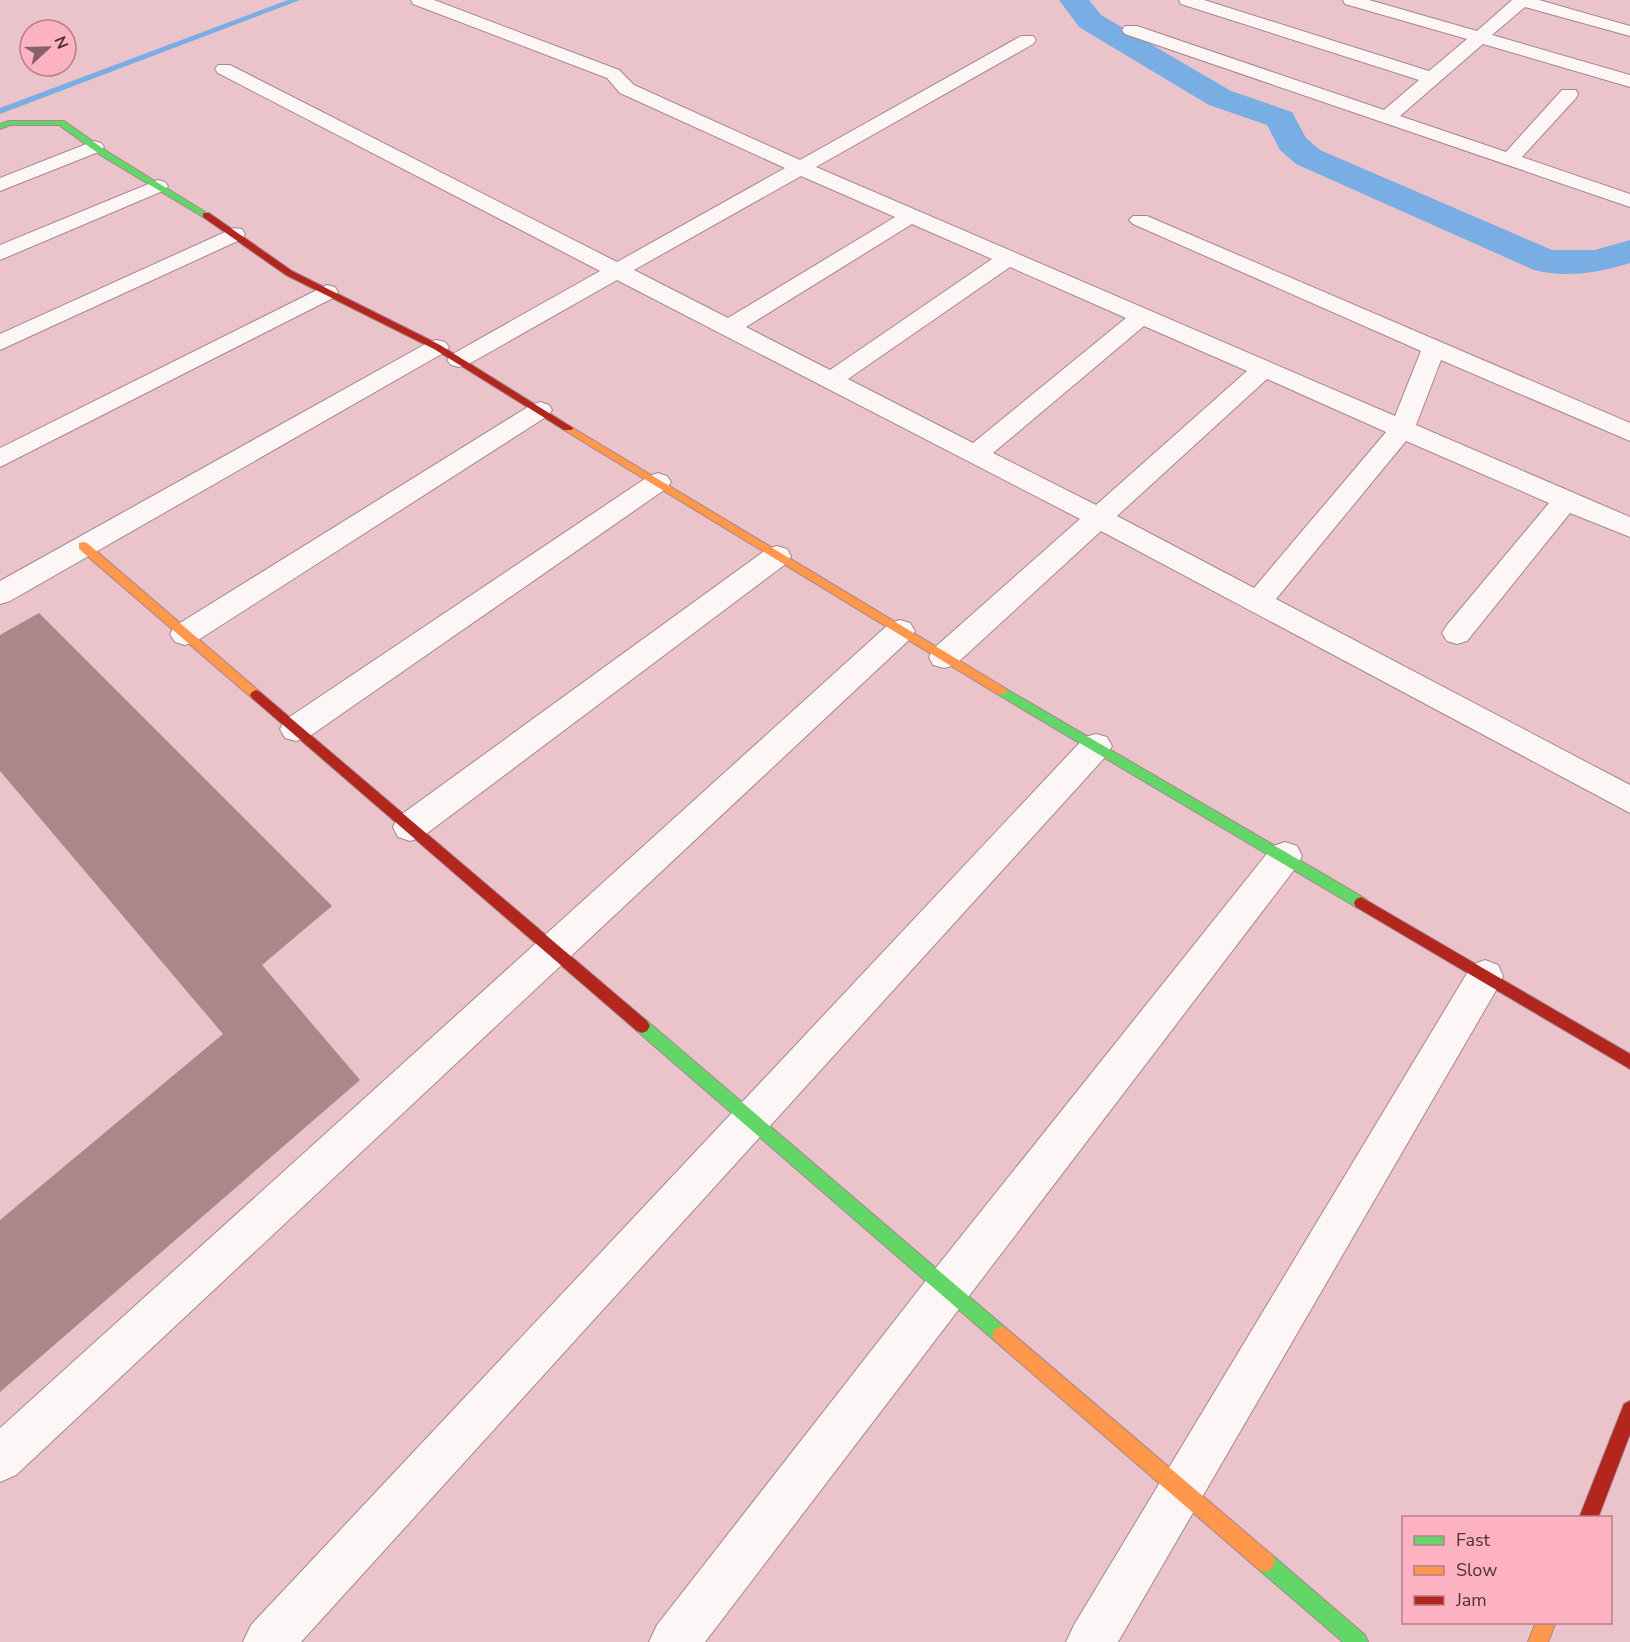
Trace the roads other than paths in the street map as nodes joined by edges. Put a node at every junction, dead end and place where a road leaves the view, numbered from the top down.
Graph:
1 (419, 0) edge
2 (1187, 0) edge
3 (1351, 0) edge
4 (1522, 0) edge
5 (1131, 30) dead end
6 (1630, 31) edge
7 (1478, 37) junction
8 (1027, 40) dead end
9 (224, 69) dead end
10 (1432, 78) junction
11 (1630, 81) edge
12 (1569, 94) dead end
13 (1386, 118) junction
14 (0, 127) edge
15 (94, 147) junction
16 (1509, 160) junction
17 (801, 168) junction
18 (0, 185) edge
19 (158, 186) junction
20 (1630, 201) edge
21 (911, 216) junction
22 (1140, 220) dead end
23 (234, 234) junction
24 (0, 253) edge
25 (1009, 258) junction
26 (618, 271) junction
27 (327, 292) junction
28 (1142, 316) junction
29 (729, 328) junction
30 (0, 343) edge
31 (437, 347) junction
32 (1434, 348) junction
33 (459, 360) junction
34 (1264, 369) junction
35 (831, 380) junction
36 (540, 410) junction
37 (1402, 429) junction
38 (1630, 433) edge
39 (975, 454) junction
40 (0, 459) edge
41 (658, 482) junction
42 (1566, 500) junction
43 (1099, 518) junction
44 (1630, 528) edge
45 (83, 546) junction
46 (777, 556) junction
47 (0, 594) edge
48 (1258, 602) junction
49 (900, 631) junction
50 (1457, 633) dead end
51 (185, 634) junction
52 (944, 657) junction
53 (296, 729) junction
54 (1096, 746) junction
55 (1630, 800) edge
56 (410, 827) junction
57 (1285, 856) junction
58 (554, 951) junction
59 (1485, 976) junction
60 (1630, 1062) edge
61 (750, 1120) junction
62 (946, 1289) junction
63 (1630, 1410) edge
64 (0, 1459) edge
65 (1181, 1490) junction
66 (1588, 1516) edge
67 (1546, 1624) edge
68 (268, 1642) edge
69 (674, 1642) edge
70 (1091, 1642) edge
71 (1358, 1642) edge
72 (1538, 1642) edge

1 - 17 street
2 - 10 street
3 - 7 street
4 - 6 street
4 - 7 street
5 - 13 street
7 - 10 street
7 - 11 street
8 - 17 street
9 - 26 street
10 - 13 street
12 - 16 street
13 - 16 street
14 - 15 street
15 - 18 street
15 - 19 street
16 - 20 street
17 - 21 street
17 - 26 street
19 - 23 street
19 - 24 street
21 - 25 street
21 - 29 street
22 - 32 street
23 - 27 street
23 - 30 street
25 - 28 street
25 - 35 street
26 - 29 street
26 - 33 street
27 - 31 street
27 - 40 street
28 - 34 street
28 - 39 street
29 - 35 street
31 - 33 street
31 - 45 street
32 - 37 street
32 - 38 street
33 - 36 street
34 - 37 street
34 - 43 street
35 - 39 street
36 - 41 street
36 - 51 street
37 - 42 street
37 - 48 street
39 - 43 street
41 - 46 street
41 - 53 street
42 - 44 street
42 - 50 street
43 - 48 street
43 - 52 street
45 - 47 street
45 - 51 street
46 - 49 street
46 - 56 street
48 - 55 street
49 - 52 street
49 - 58 street
51 - 53 street
52 - 54 street
53 - 56 street
54 - 57 street
54 - 61 street
56 - 58 street
57 - 59 street
57 - 62 street
58 - 61 street
58 - 64 street
59 - 60 street
59 - 65 street
61 - 62 street
61 - 68 street
62 - 65 street
62 - 69 street
63 - 66 street
65 - 70 street
65 - 71 street
67 - 72 street

